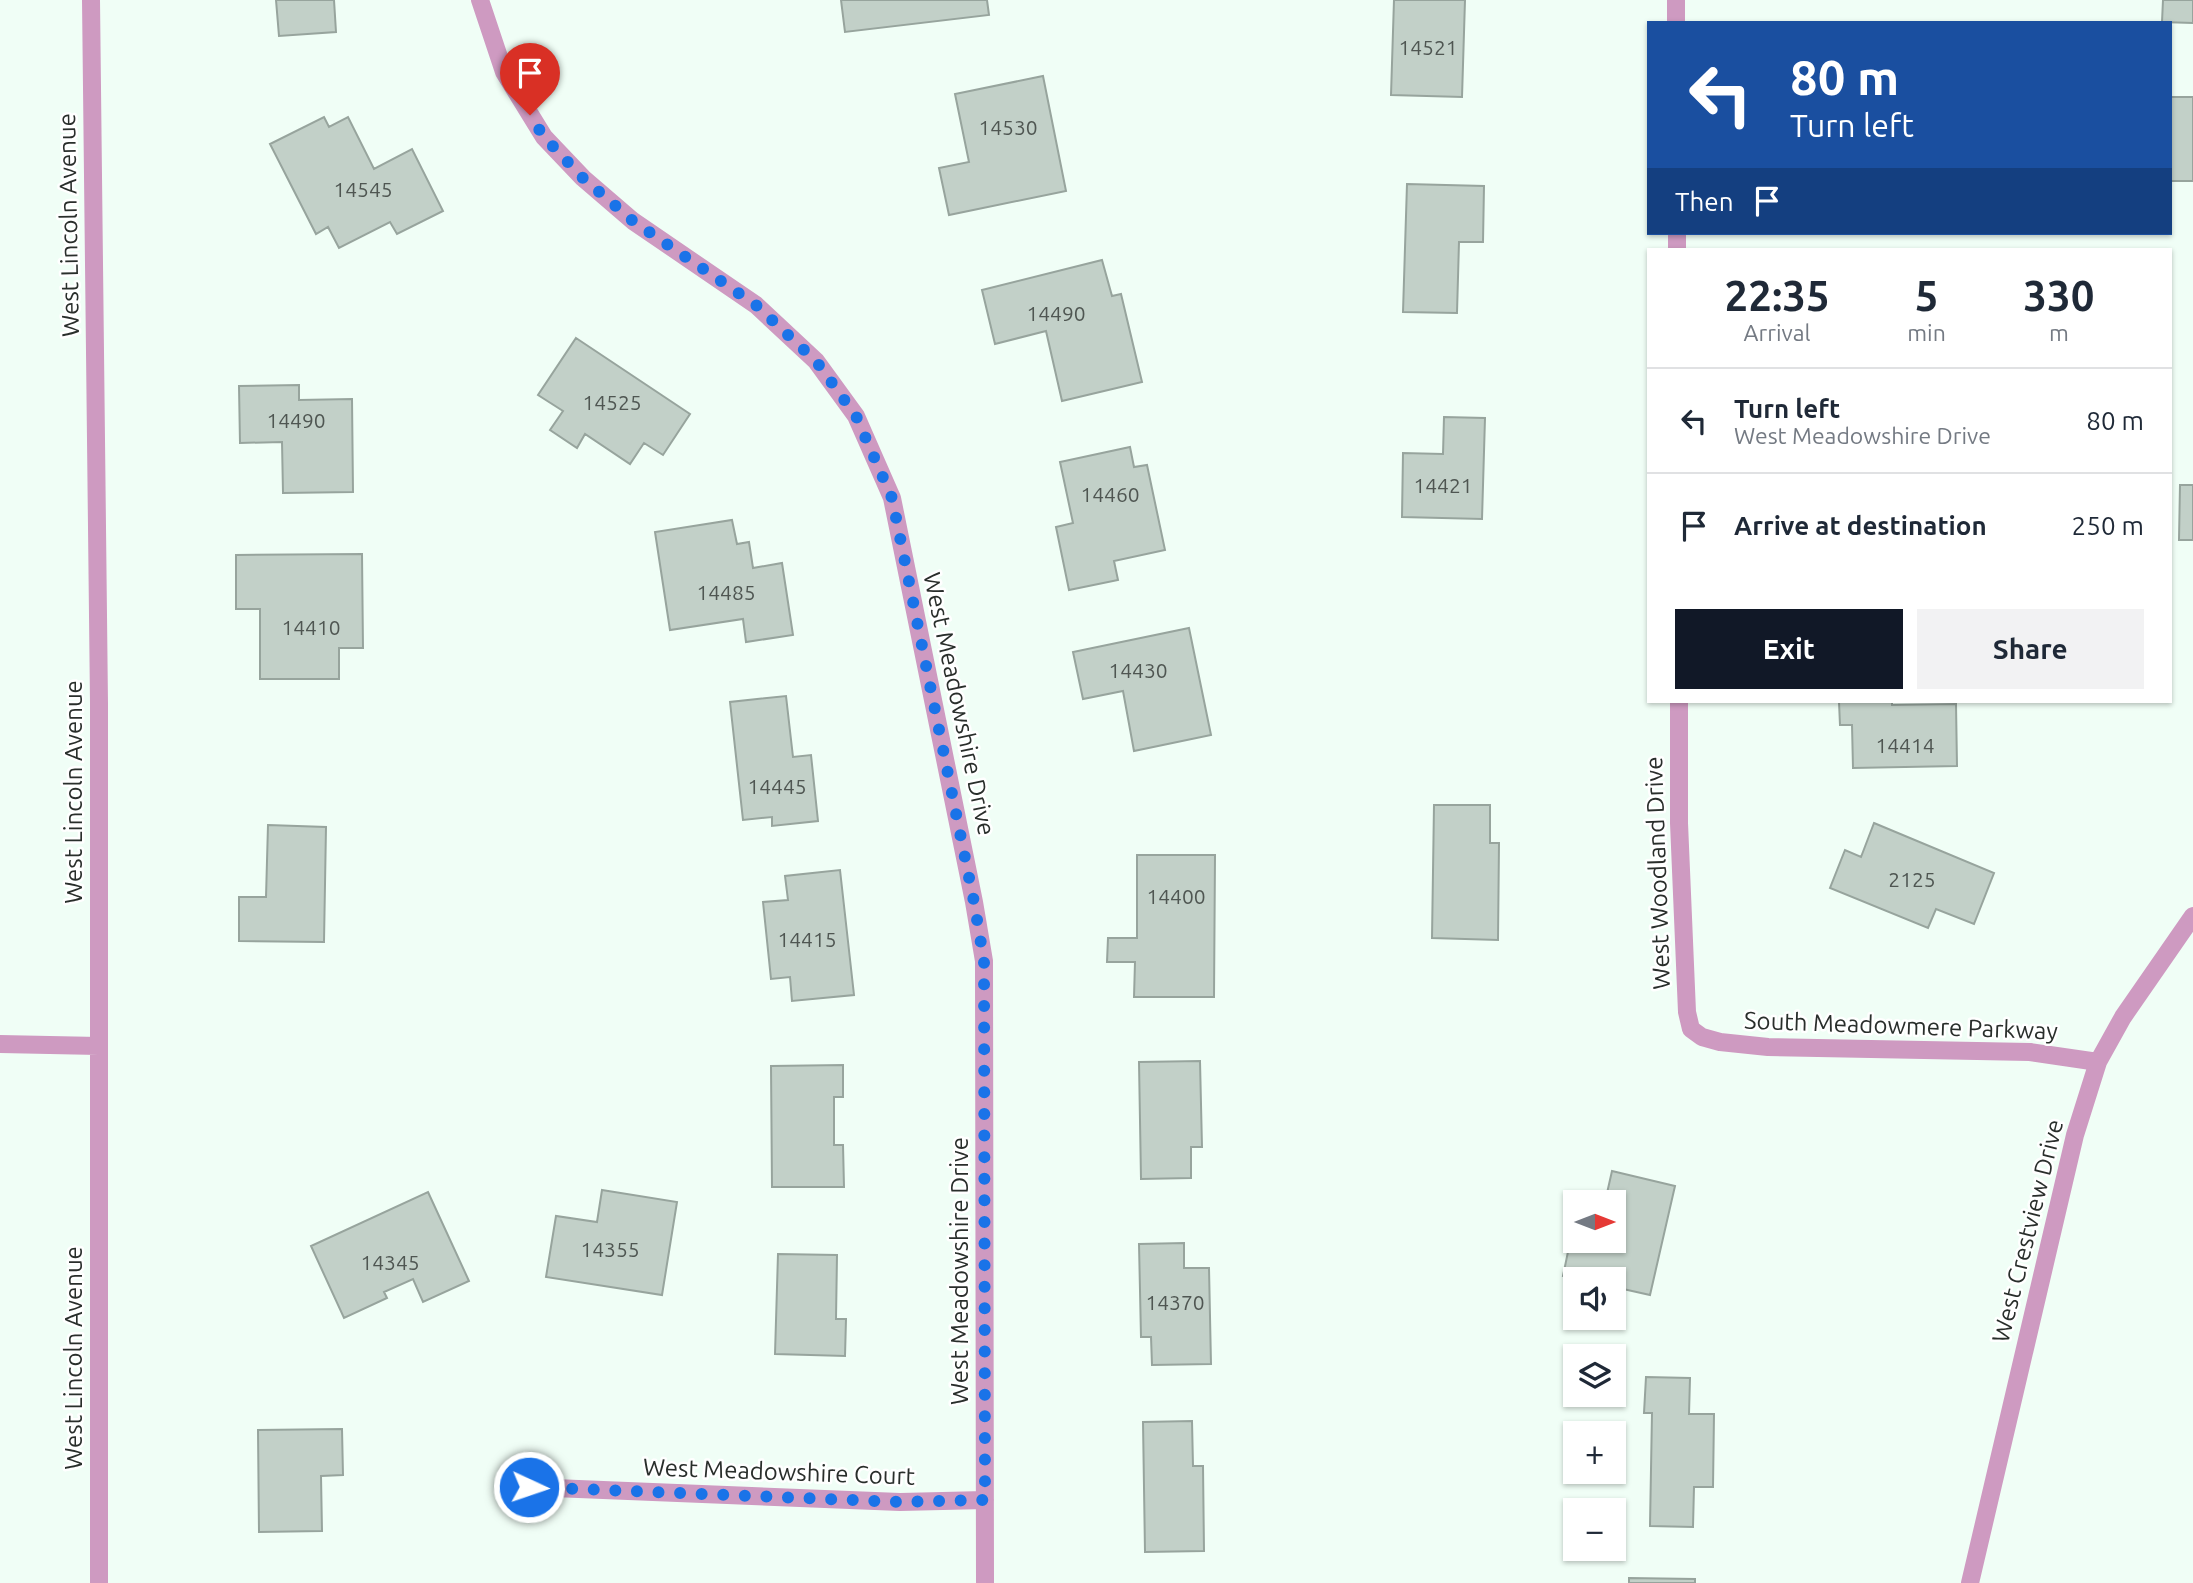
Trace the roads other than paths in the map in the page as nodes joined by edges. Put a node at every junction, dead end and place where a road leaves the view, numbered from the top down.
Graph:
1 (90, 0) edge
2 (480, 0) edge
3 (1676, 0) edge
4 (1676, 21) edge
5 (1679, 703) edge
6 (2193, 916) edge
7 (1702, 1037) joint
8 (0, 1044) edge
9 (99, 1046) junction
10 (2098, 1062) junction
11 (529, 1487) dead end
12 (985, 1500) junction
13 (99, 1583) edge
14 (985, 1583) edge
15 (1970, 1583) edge

1 - 9 street, West Lincoln Avenue
2 - 12 street, West Meadowshire Drive
3 - 4 street
5 - 7 street, West Woodland Drive
6 - 10 street, West Crestview Drive
7 - 10 street, South Meadowmere Parkway
8 - 9 street
9 - 13 street, West Lincoln Avenue
10 - 15 street, West Crestview Drive
11 - 12 street, West Meadowshire Court
12 - 14 street, West Meadowshire Drive

